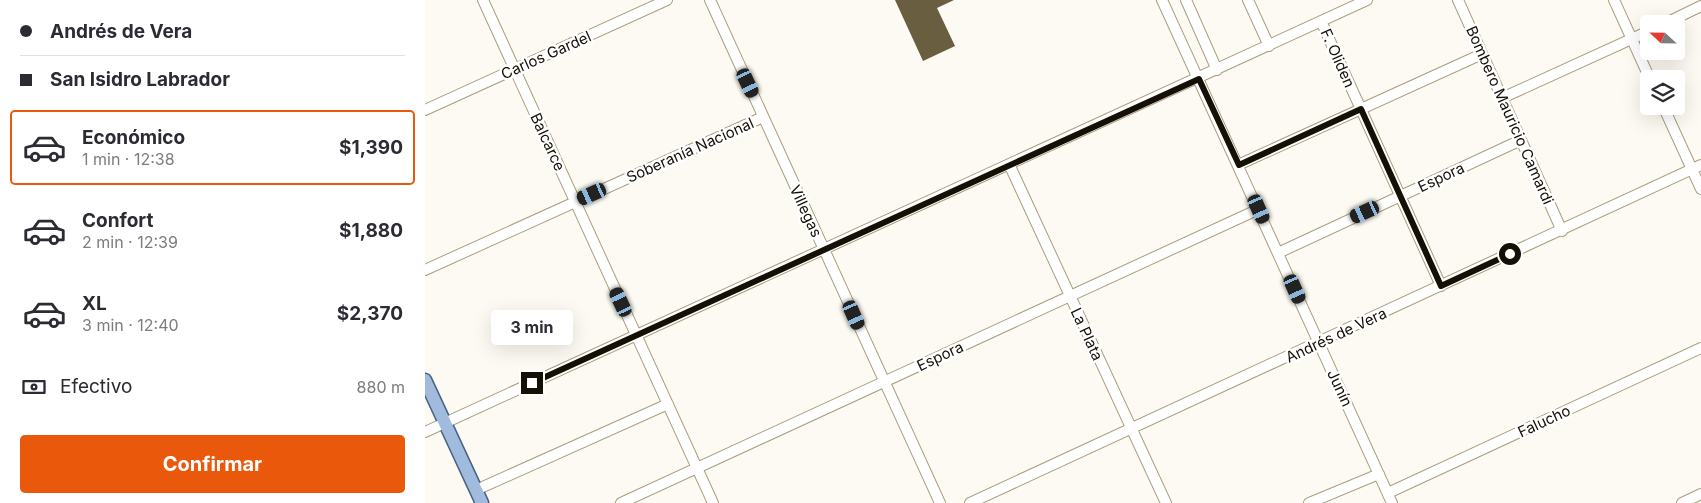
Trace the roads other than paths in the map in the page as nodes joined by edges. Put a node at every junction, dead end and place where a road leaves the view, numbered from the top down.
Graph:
1 (483, 0) edge
2 (667, 0) edge
3 (710, 0) edge
4 (1162, 0) edge
5 (1186, 0) edge
6 (1248, 0) edge
7 (1367, 0) edge
8 (1458, 0) edge
9 (1614, 0) edge
10 (1701, 6) edge
11 (1682, 15) edge
12 (1321, 21) junction
13 (1640, 35) edge
14 (1632, 39) junction
15 (1269, 46) junction
16 (1482, 54) junction
17 (515, 69) junction
18 (1217, 70) junction
19 (1646, 70) edge
20 (1199, 79) junction
21 (1502, 98) junction
22 (1361, 109) junction
23 (425, 110) edge
24 (1668, 115) edge
25 (763, 117) junction
26 (1521, 140) junction
27 (1009, 164) junction
28 (1239, 165) junction
29 (1696, 167) edge
30 (1701, 189) edge
31 (1400, 196) junction
32 (575, 202) junction
33 (1259, 209) junction
34 (1562, 230) junction
35 (824, 249) junction
36 (1279, 253) junction
37 (425, 270) edge
38 (1441, 286) junction
39 (1070, 296) junction
40 (636, 335) junction
41 (1319, 342) junction
42 (1701, 348) edge
43 (425, 380) edge
44 (884, 382) junction
45 (668, 404) junction
46 (445, 423) junction
47 (1131, 429) junction
48 (425, 432) edge
49 (697, 468) junction
50 (1379, 474) junction
51 (475, 490) junction
52 (1701, 494) edge
53 (1390, 498) edge
54 (482, 503) edge
55 (621, 503) edge
56 (713, 503) edge
57 (940, 503) edge
58 (970, 503) edge
59 (1166, 503) edge
60 (1309, 503) edge
61 (1682, 503) edge

1 - 17 street, Balcarce
2 - 17 street, Carlos Gardel
3 - 25 street, Villegas
4 - 20 street, Junín
5 - 18 street
6 - 15 street
7 - 12 street
8 - 16 street, Bombero Mauricio Camardi
9 - 14 street
10 - 11 street
12 - 15 street
12 - 22 street, F. Oliden
13 - 14 street
14 - 19 street
14 - 21 street
15 - 18 street
16 - 21 street, Bombero Mauricio Camardi
16 - 22 street
17 - 23 street, Carlos Gardel
17 - 32 street, Balcarce
18 - 20 street
20 - 27 street
20 - 28 street, Junín
21 - 26 street, Bombero Mauricio Camardi
22 - 28 street
22 - 31 street, F. Oliden
24 - 29 street
25 - 32 street, Soberanía Nacional
25 - 35 street, Villegas
26 - 31 street, Espora
26 - 34 street, Bombero Mauricio Camardi
27 - 35 street
27 - 39 street, La Plata
28 - 33 street, Junín
29 - 30 street
29 - 34 street, Andrés de Vera
31 - 36 street, Espora
31 - 38 street, F. Oliden
32 - 37 street, Soberanía Nacional
32 - 40 street, Balcarce
33 - 36 street, Junín
33 - 39 street, Espora
34 - 38 street, Andrés de Vera
35 - 40 street
35 - 44 street, Villegas
36 - 41 street, Junín
38 - 41 street, Andrés de Vera
39 - 44 street, Espora
39 - 47 street, La Plata
40 - 45 street, Balcarce
40 - 46 street
41 - 47 street, Andrés de Vera
41 - 50 street, Junín
42 - 53 street, Falucho
43 - 46 main road
44 - 49 street, Espora
44 - 57 street, Villegas
45 - 49 street, Balcarce
45 - 51 street
46 - 48 street
46 - 51 main road
47 - 58 street, Andrés de Vera
47 - 59 street, La Plata
49 - 55 street, Espora
49 - 56 street, Balcarce
50 - 53 street, Junín
50 - 60 street
51 - 54 main road
52 - 61 street

